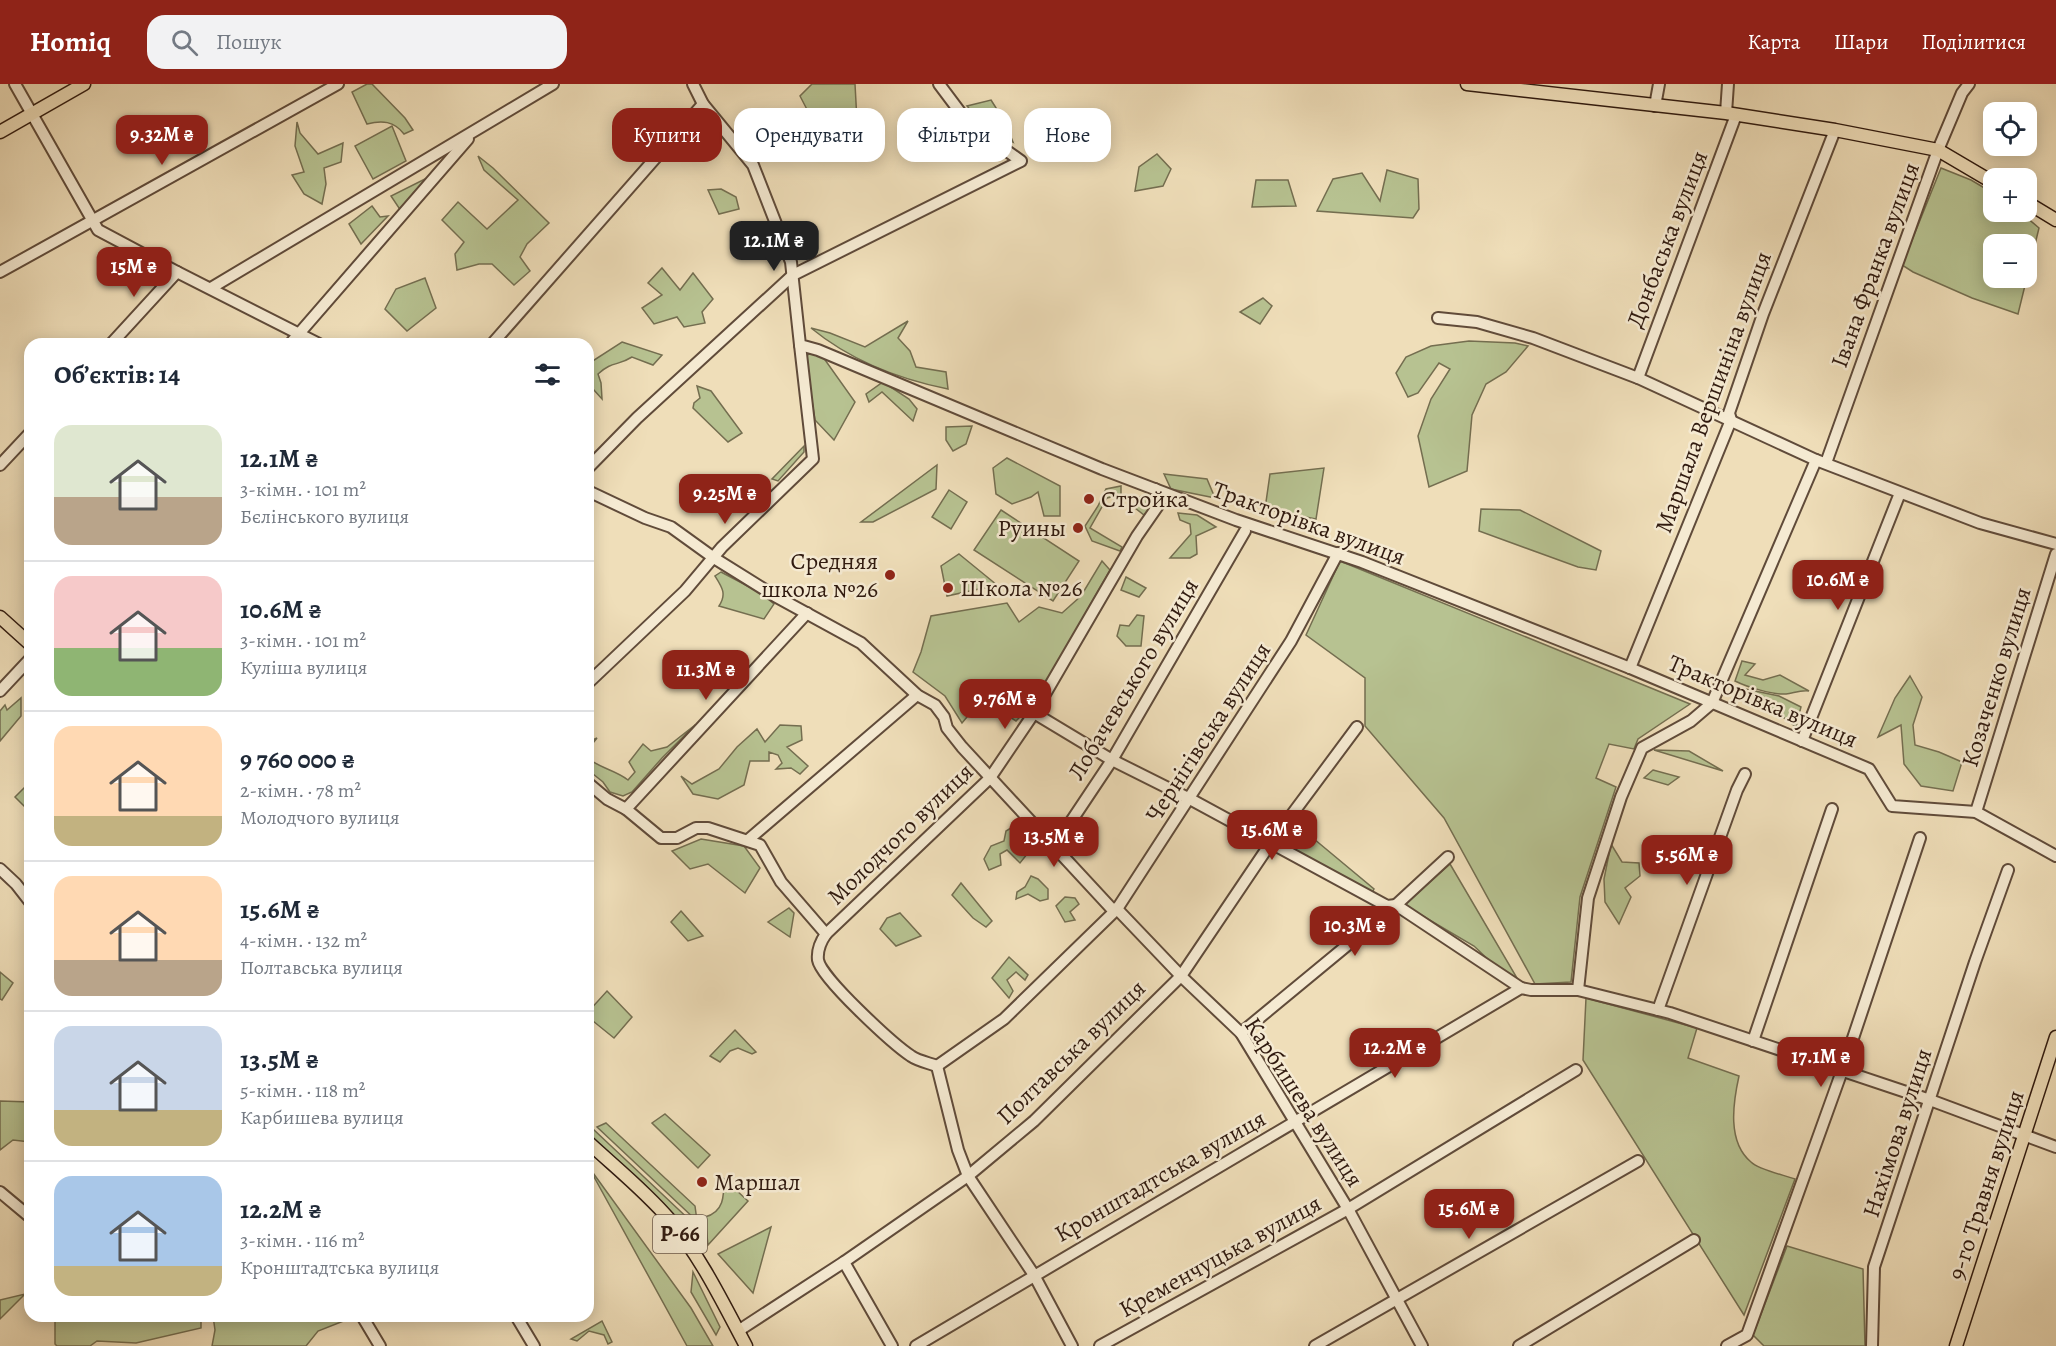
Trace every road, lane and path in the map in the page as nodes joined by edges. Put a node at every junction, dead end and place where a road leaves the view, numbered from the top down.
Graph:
1 (15, 84) edge
2 (84, 84) edge
3 (338, 84) edge
4 (553, 84) edge
5 (693, 84) edge
6 (939, 84) edge
7 (1467, 84) edge
8 (1659, 84) edge
9 (1728, 84) edge
10 (1969, 84) edge
11 (703, 104) junction
12 (1655, 106) junction
13 (32, 114) junction
14 (1731, 114) junction
15 (1835, 130) junction
16 (0, 132) edge
17 (474, 132) junction
18 (1938, 150) junction
19 (1983, 177) edge
20 (2037, 209) edge
21 (2056, 220) edge
22 (92, 221) junction
23 (0, 272) edge
24 (177, 272) junction
25 (793, 275) junction
26 (211, 288) junction
27 (1438, 318) dead end
28 (300, 333) junction
29 (116, 338) edge
30 (295, 338) edge
31 (309, 338) edge
32 (497, 338) edge
33 (801, 345) junction
34 (1638, 378) junction
35 (1731, 420) junction
36 (24, 439) edge
37 (1821, 461) junction
38 (594, 462) edge
39 (0, 465) edge
40 (1155, 489) junction
41 (1900, 493) junction
42 (594, 494) edge
43 (1245, 531) dead end
44 (2056, 544) edge
45 (1338, 553) junction
46 (2056, 554) edge
47 (714, 558) junction
48 (807, 613) junction
49 (0, 617) edge
50 (24, 636) edge
51 (24, 665) edge
52 (1630, 668) junction
53 (594, 677) edge
54 (0, 691) edge
55 (918, 695) junction
56 (1712, 703) junction
57 (1034, 713) junction
58 (1357, 726) dead end
59 (1802, 741) junction
60 (1112, 760) junction
61 (1745, 774) dead end
62 (990, 778) junction
63 (594, 788) edge
64 (1190, 799) junction
65 (626, 809) junction
66 (1832, 809) dead end
67 (1976, 812) junction
68 (1920, 838) dead end
69 (748, 840) junction
70 (1270, 844) junction
71 (1054, 847) junction
72 (2056, 856) edge
73 (1448, 857) dead end
74 (0, 869) edge
75 (2008, 870) dead end
76 (24, 894) edge
77 (1396, 904) junction
78 (1117, 909) junction
79 (826, 934) junction
80 (1181, 976) junction
81 (1521, 988) junction
82 (1578, 990) junction
83 (1658, 1010) junction
84 (1241, 1033) junction
85 (2056, 1037) edge
86 (1753, 1041) junction
87 (937, 1066) junction
88 (1576, 1070) dead end
89 (1842, 1071) junction
90 (1930, 1100) junction
91 (1296, 1121) junction
92 (2025, 1136) junction
93 (594, 1147) edge
94 (2056, 1147) edge
95 (1638, 1161) dead end
96 (968, 1176) junction
97 (0, 1192) edge
98 (1348, 1209) junction
99 (24, 1212) edge
100 (1694, 1240) dead end
101 (844, 1262) junction
102 (1034, 1275) junction
103 (1396, 1298) junction
104 (366, 1322) edge
105 (520, 1322) edge
106 (738, 1331) junction
107 (380, 1346) edge
108 (534, 1346) edge
109 (746, 1346) edge
110 (892, 1346) edge
111 (916, 1346) edge
112 (1072, 1346) edge
113 (1100, 1346) edge
114 (1315, 1346) edge
115 (1422, 1346) edge
116 (1519, 1346) edge
117 (1727, 1346) edge
118 (1872, 1346) edge
119 (1956, 1346) edge

1 - 13 street
2 - 13 main road
3 - 22 street
4 - 17 street
5 - 11 street
6 - 25 street
7 - 12 main road
8 - 12 street
9 - 14 street, Донбаська вулиця
10 - 18 street, Івана Франка вулиця
11 - 25 street
11 - 32 street
12 - 14 main road
13 - 16 main road
13 - 22 street
14 - 15 main road
14 - 34 street, Донбаська вулиця
15 - 18 main road
15 - 35 street, Маршала Вершиніна вулиця
17 - 26 street
17 - 28 street
18 - 19 main road
18 - 37 street, Івана Франка вулиця
20 - 21 main road
22 - 23 street
22 - 24 street
24 - 26 street
24 - 29 street
25 - 33 street
25 - 38 street
26 - 28 street
27 - 34 street
28 - 30 street
28 - 31 street
33 - 40 street, Тракторівка вулиця
33 - 47 street
34 - 35 street
35 - 37 street
35 - 52 street, Маршала Вершиніна вулиця
36 - 39 street
37 - 41 street
37 - 56 street, Івана Франка вулиця
40 - 45 street, Тракторівка вулиця
40 - 57 street, Молодчого вулиця
41 - 44 street
41 - 59 street
42 - 47 street, Карбишева вулиця
43 - 60 street, Лобачевського вулиця
45 - 52 street, Тракторівка вулиця
45 - 64 street, Чернігівська вулиця
46 - 67 street, Козаченко вулиця
47 - 48 street, Карбишева вулиця
47 - 53 street
48 - 55 street, Карбишева вулиця
48 - 65 street
49 - 50 main road
51 - 54 street
52 - 56 street, Тракторівка вулиця
55 - 62 street, Карбишева вулиця
55 - 69 street
56 - 59 street, Тракторівка вулиця
56 - 82 street
57 - 60 street
57 - 62 street, Молодчого вулиця
58 - 70 street, Полтавська вулиця
59 - 67 street, Тракторівка вулиця
60 - 64 street
60 - 71 street, Лобачевського вулиця
61 - 83 street
62 - 71 street, Карбишева вулиця
62 - 79 street, Молодчого вулиця
63 - 65 street
64 - 70 street
64 - 78 street, Чернігівська вулиця
65 - 69 street
66 - 86 street
67 - 72 street, Тракторівка вулиця
68 - 89 street
69 - 79 street
70 - 77 street
70 - 80 street, Полтавська вулиця
71 - 78 street, Карбишева вулиця
73 - 77 street
74 - 76 street
75 - 90 street, Нахімова вулиця
77 - 81 street
77 - 84 street
78 - 80 street, Карбишева вулиця
78 - 87 street, Чернігівська вулиця
79 - 87 street
80 - 84 street, Карбишева вулиця
80 - 96 street, Полтавська вулиця
81 - 82 street
81 - 91 street, Кронштадтська вулиця
82 - 83 street
83 - 86 street
84 - 91 street, Карбишева вулиця
85 - 92 main road, 9-го Травня вулиця
86 - 89 street
87 - 96 street
88 - 98 street, Кременчуцька вулиця
89 - 90 street
89 - 117 street
90 - 92 street
90 - 118 street, Нахімова вулиця
91 - 98 street, Карбишева вулиця
91 - 102 street, Кронштадтська вулиця
92 - 94 street
92 - 119 main road, 9-го Травня вулиця
93 - 106 main road, Р-66
95 - 103 street
96 - 101 street, Полтавська вулиця
96 - 102 street
97 - 99 street
98 - 103 street, Карбишева вулиця
98 - 113 street, Кременчуцька вулиця
100 - 116 street
101 - 106 street, Полтавська вулиця
101 - 110 street
102 - 111 street, Кронштадтська вулиця
102 - 112 street
103 - 114 street
103 - 115 street, Карбишева вулиця
104 - 107 street
105 - 108 street
106 - 109 main road, Р-66

